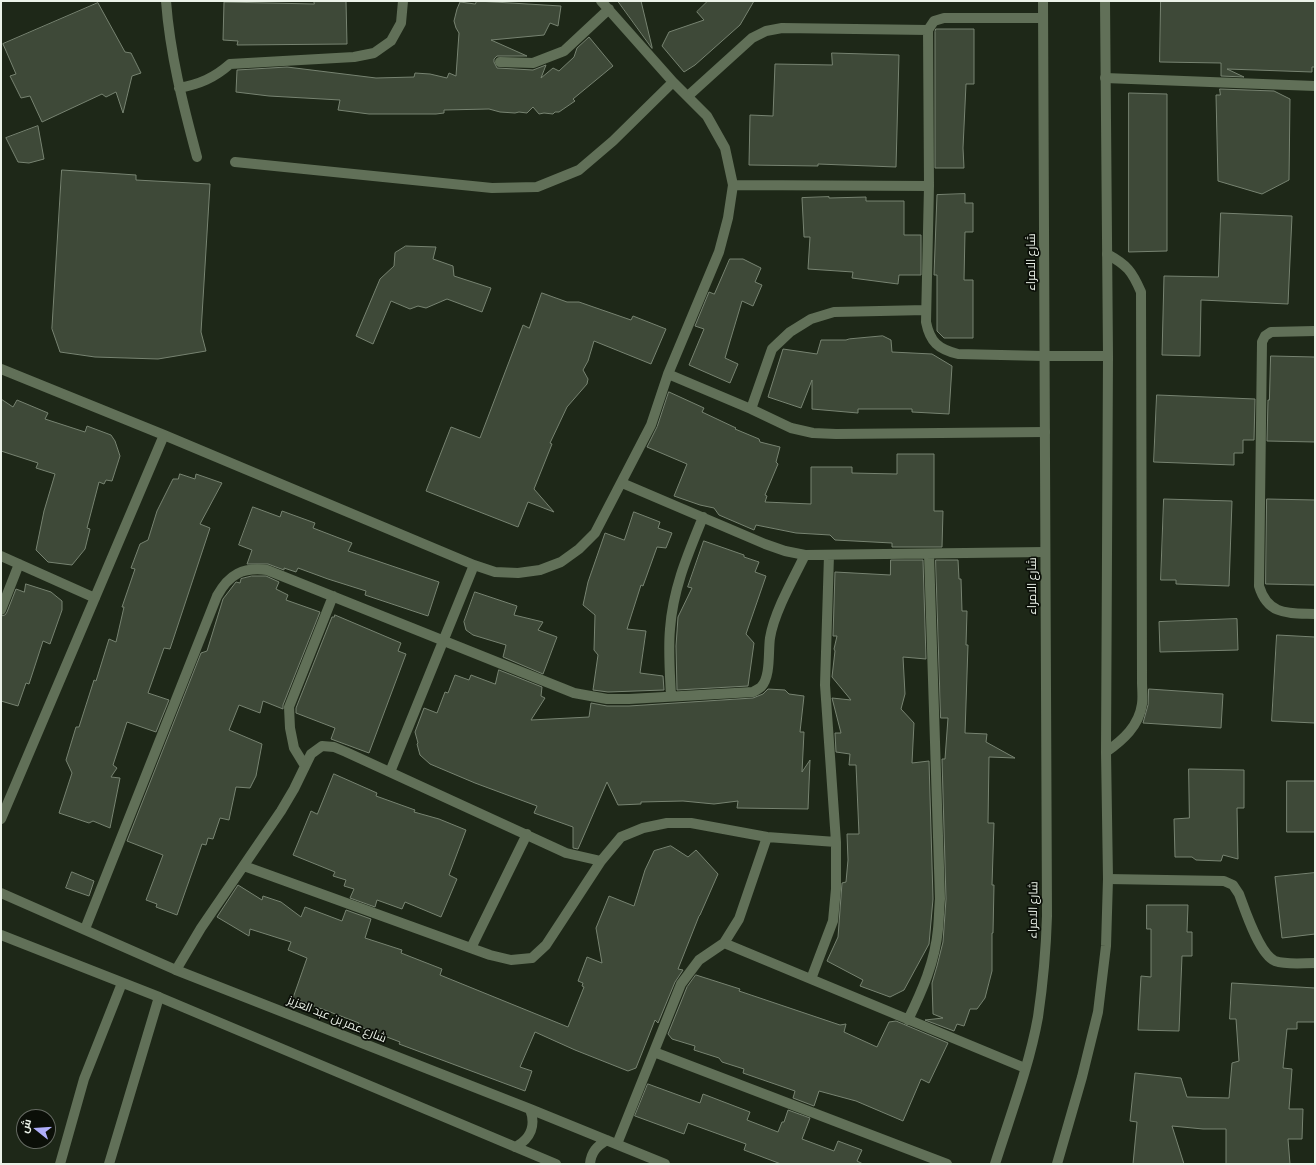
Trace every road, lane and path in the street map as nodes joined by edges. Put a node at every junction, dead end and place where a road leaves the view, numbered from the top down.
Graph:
1 (166, 1) edge
2 (403, 1) edge
3 (601, 1) edge
4 (1043, 1) edge
5 (1105, 1) edge
6 (609, 10) junction
7 (1043, 18) junction
8 (928, 30) junction
9 (500, 62) dead end
10 (1105, 78) junction
11 (673, 82) junction
12 (1315, 86) edge
13 (179, 88) junction
14 (688, 96) junction
15 (197, 156) dead end
16 (235, 162) dead end
17 (733, 185) junction
18 (929, 186) junction
19 (1107, 254) junction
20 (926, 310) junction
21 (1315, 331) edge
22 (1044, 356) junction
23 (1108, 356) junction
24 (1, 369) edge
25 (668, 374) junction
26 (751, 409) junction
27 (1045, 432) junction
28 (164, 435) junction
29 (622, 483) junction
30 (703, 517) junction
31 (1045, 552) junction
32 (929, 554) junction
33 (805, 555) junction
34 (829, 555) junction
35 (1, 556) edge
36 (19, 564) junction
37 (474, 565) junction
38 (333, 596) junction
39 (95, 598) junction
40 (1, 610) edge
41 (1315, 614) edge
42 (443, 641) junction
43 (671, 696) junction
44 (1106, 752) junction
45 (305, 766) junction
46 (390, 772) junction
47 (1, 819) edge
48 (527, 834) junction
49 (767, 837) junction
50 (836, 842) junction
51 (601, 861) junction
52 (244, 866) junction
53 (1108, 879) junction
54 (1, 893) edge
55 (85, 930) junction
56 (1, 934) edge
57 (724, 943) junction
58 (471, 948) junction
59 (1315, 963) edge
60 (176, 970) junction
61 (811, 979) junction
62 (122, 983) junction
63 (159, 997) junction
64 (908, 1020) junction
65 (654, 1052) junction
66 (1025, 1068) junction
67 (530, 1109) junction
68 (606, 1140) junction
69 (617, 1144) junction
70 (515, 1147) junction
71 (60, 1164) edge
72 (109, 1164) edge
73 (556, 1164) edge
74 (590, 1164) edge
75 (665, 1164) edge
76 (947, 1164) edge
77 (996, 1164) edge
78 (1057, 1164) edge

1 - 13 street
2 - 13 street
3 - 6 street
4 - 7 street, شارع الامراء
5 - 10 street
6 - 9 street
6 - 11 street
7 - 8 street
7 - 22 street, شارع الامراء
8 - 14 street
8 - 18 street
10 - 12 street
10 - 19 street
11 - 14 street
11 - 16 street
13 - 15 street
14 - 17 street
17 - 18 street
17 - 25 street
18 - 20 street
19 - 23 street
19 - 44 street
20 - 22 street
20 - 26 street
21 - 41 street
22 - 23 street
22 - 27 street, شارع الامراء
23 - 44 street
24 - 28 street
25 - 26 street
25 - 29 street
26 - 27 street
27 - 31 street, شارع الامراء
28 - 37 street
28 - 39 street
29 - 30 street
29 - 37 street
30 - 33 street
30 - 43 street
31 - 32 street
31 - 66 street, شارع الامراء
32 - 34 street
32 - 64 street
33 - 34 street
33 - 43 street
34 - 50 street
35 - 36 street
36 - 39 street
36 - 40 street
37 - 42 street
38 - 42 street
38 - 45 street
38 - 55 street
39 - 47 street
42 - 43 street
42 - 46 street
44 - 53 street
45 - 46 street
45 - 52 street
46 - 48 street
48 - 51 street
48 - 58 street
49 - 50 street
49 - 51 street
49 - 57 street
50 - 61 street
51 - 58 street
52 - 58 street
52 - 60 street
53 - 59 street
53 - 78 street
54 - 55 street, شارع عمر بن عبد العزيز
55 - 60 street, شارع عمر بن عبد العزيز
56 - 62 street
57 - 61 street
57 - 65 street
60 - 67 street, شارع عمر بن عبد العزيز
61 - 64 street
62 - 63 street
62 - 71 street
63 - 70 street
63 - 72 street
64 - 66 street
65 - 69 street
65 - 76 street
66 - 77 street, شارع الامراء
67 - 68 street, شارع عمر بن عبد العزيز
67 - 70 street
68 - 69 street, شارع عمر بن عبد العزيز
68 - 74 street
69 - 75 street, شارع عمر بن عبد العزيز
70 - 73 street

